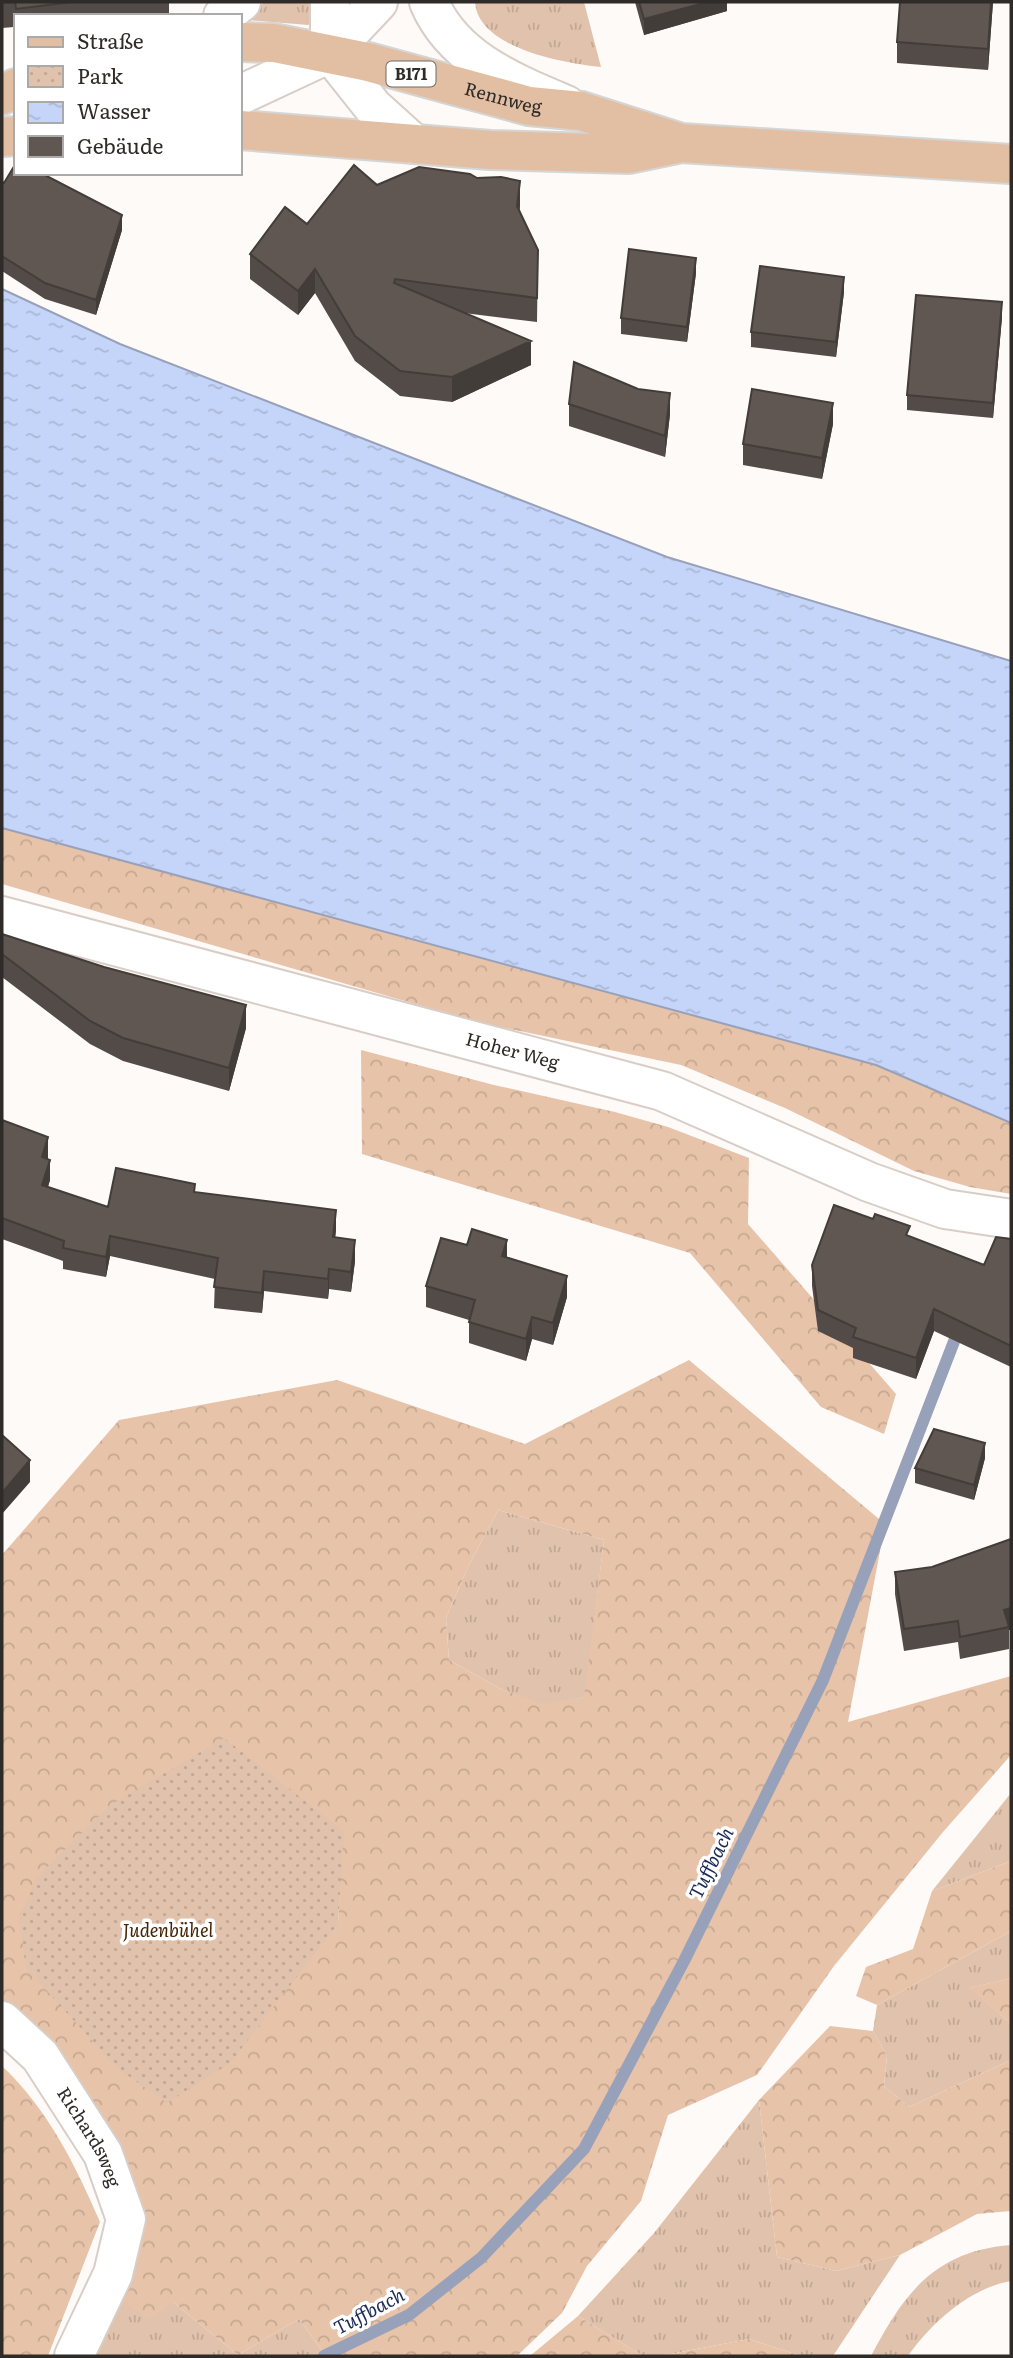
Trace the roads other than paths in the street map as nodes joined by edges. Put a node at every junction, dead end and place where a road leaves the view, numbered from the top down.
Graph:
1 (240, 2) edge
2 (330, 2) edge
3 (378, 2) edge
4 (429, 2) edge
5 (225, 14) edge
6 (242, 42) edge
7 (330, 53) junction
8 (242, 93) edge
9 (581, 111) junction
10 (242, 130) edge
11 (681, 143) junction
12 (414, 144) junction
13 (1011, 164) edge
14 (2, 916) edge
15 (1011, 1219) edge
16 (2, 2021) edge
17 (74, 2356) edge

1 - 5 street
2 - 7 street
3 - 7 street
4 - 9 street
6 - 7 main road, Rennweg / B171
7 - 8 street
7 - 9 main road, Rennweg / B171
7 - 12 street
9 - 11 main road, Rennweg / B171
10 - 12 main road, Rennweg / B171
11 - 12 main road, Rennweg / B171
11 - 13 main road, Rennweg / B171
14 - 15 street, Hoher Weg
16 - 17 street, Richardsweg

